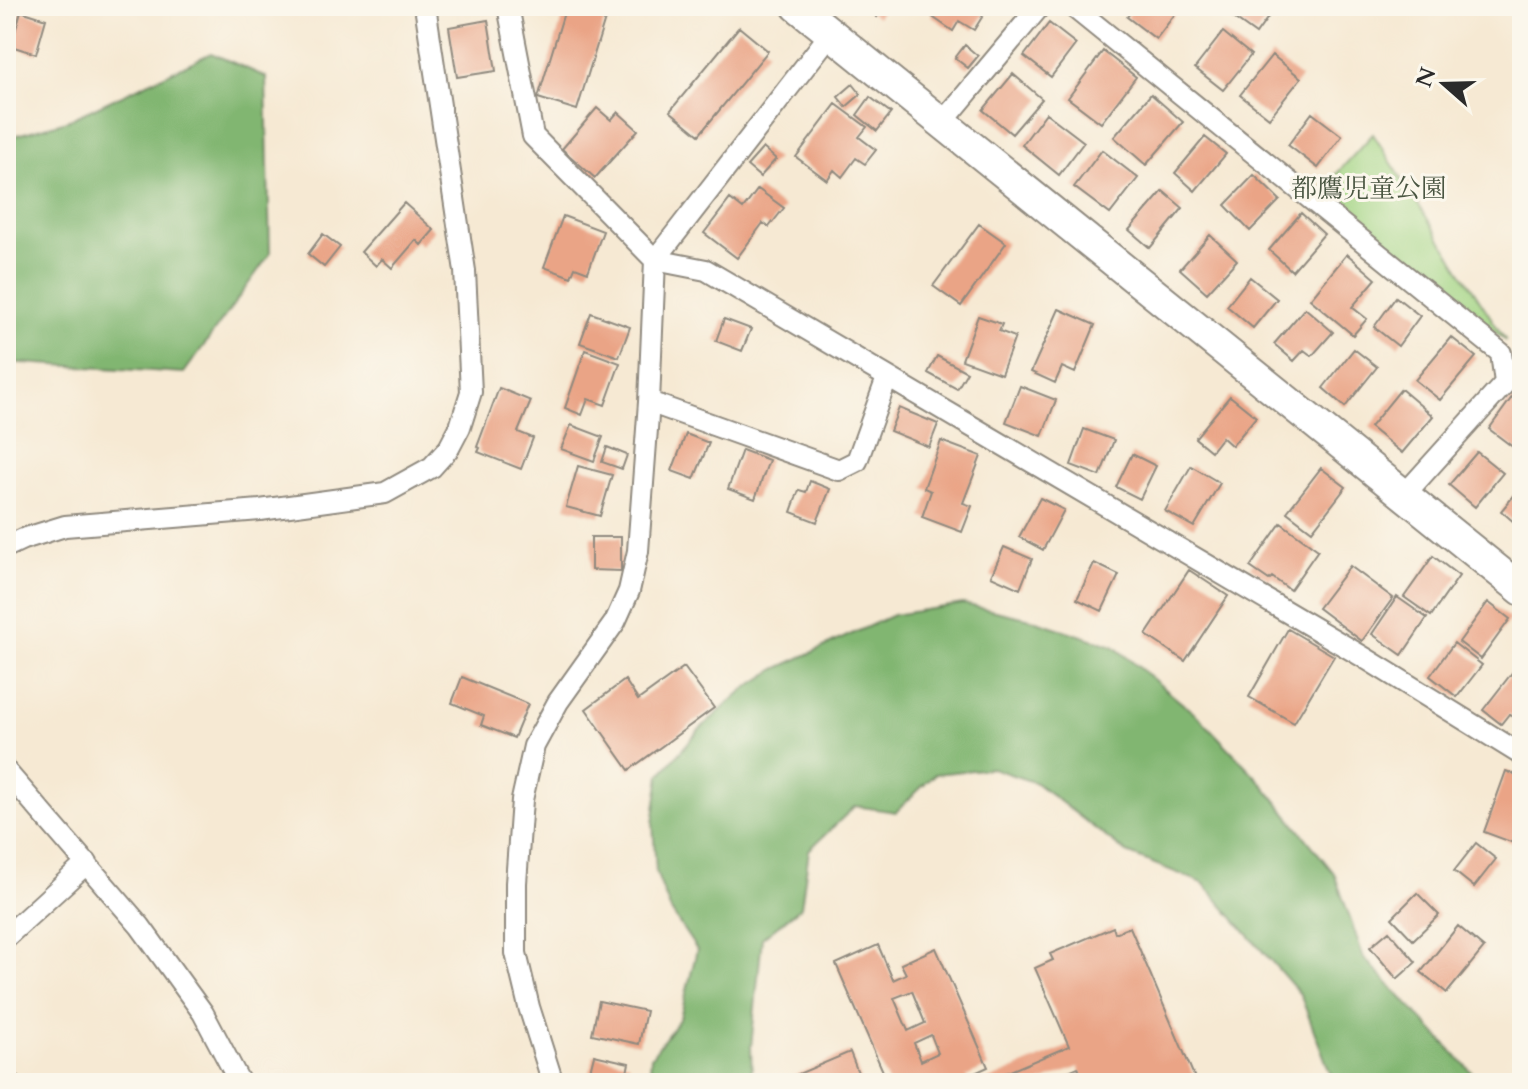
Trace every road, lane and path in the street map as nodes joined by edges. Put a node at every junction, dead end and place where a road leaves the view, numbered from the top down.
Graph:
1 (425, 6) edge
2 (508, 6) edge
3 (797, 6) edge
4 (1040, 6) edge
5 (1072, 6) edge
6 (831, 33) junction
7 (942, 123) junction
8 (655, 260) junction
9 (887, 378) junction
10 (649, 402) junction
11 (1405, 494) junction
12 (6, 547) edge
13 (1522, 590) edge
14 (1522, 755) edge
15 (6, 771) edge
16 (87, 863) junction
17 (6, 937) edge
18 (240, 1083) edge
19 (553, 1083) edge

1 - 12 street
2 - 8 street
3 - 6 street
4 - 7 street
5 - 11 street
6 - 7 street
6 - 8 street
7 - 11 street
8 - 9 street
8 - 10 street
9 - 10 street
9 - 14 street
10 - 19 street
11 - 13 street
15 - 16 street
16 - 17 street
16 - 18 street

